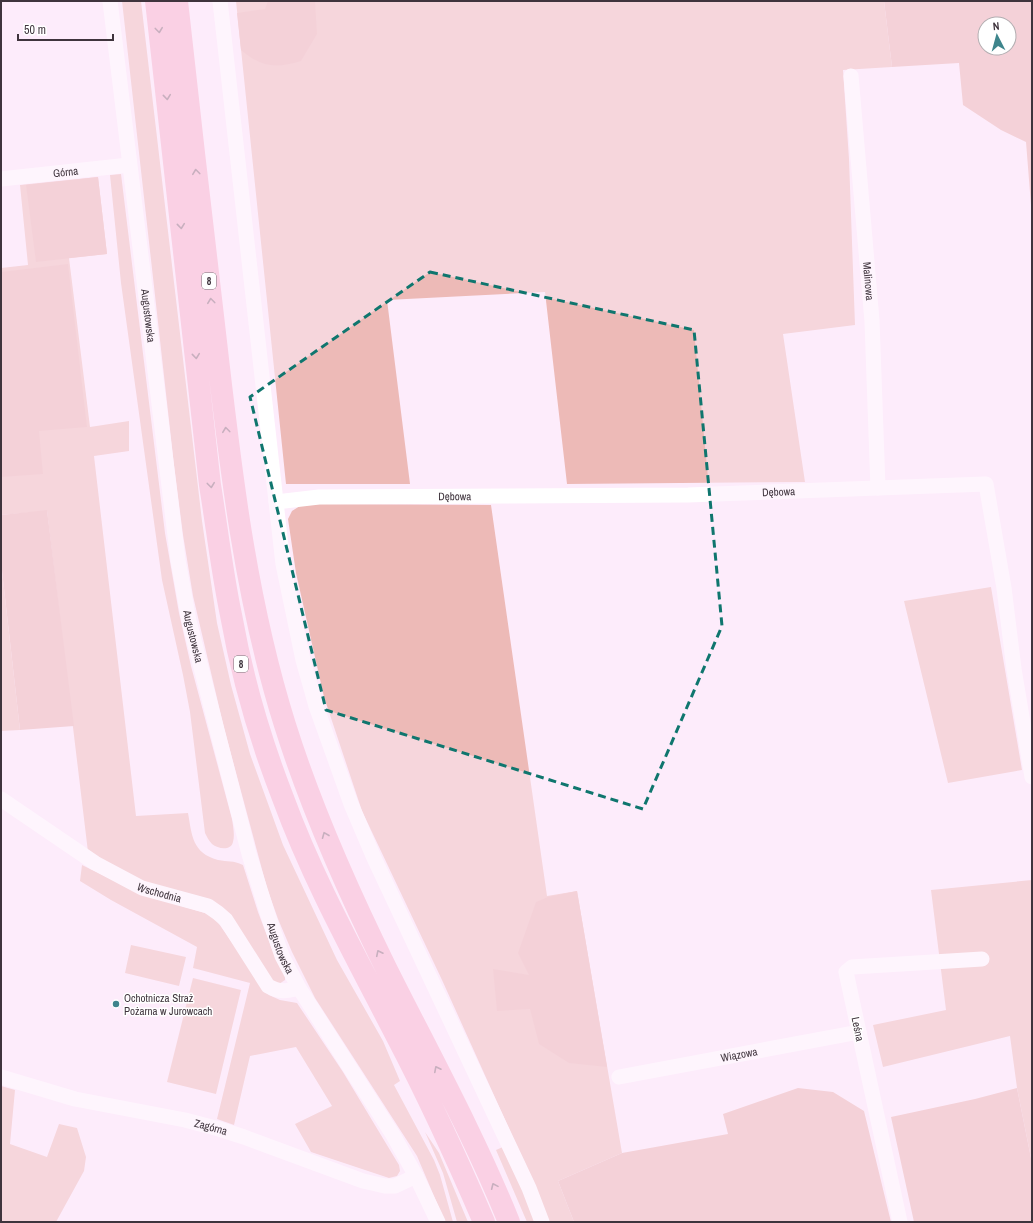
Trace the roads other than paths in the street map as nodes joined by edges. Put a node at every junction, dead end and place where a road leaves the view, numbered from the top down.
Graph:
1 (110, 1) edge
2 (156, 1) edge
3 (177, 1) edge
4 (220, 1) edge
5 (852, 76) dead end
6 (129, 165) junction
7 (1, 179) edge
8 (878, 488) junction
9 (276, 502) junction
10 (1032, 777) edge
11 (1, 799) edge
12 (982, 959) dead end
13 (299, 988) junction
14 (859, 1032) junction
15 (1, 1077) edge
16 (619, 1077) dead end
17 (416, 1176) junction
18 (438, 1222) edge
19 (484, 1222) edge
20 (509, 1222) edge
21 (542, 1222) edge
22 (900, 1222) edge

1 - 6 street, Augustowska
2 -> 19 highway, 8
20 -> 3 highway, 8
4 - 9 street
5 - 8 street, Malinowa
6 - 7 street, Górna
6 - 13 street, Augustowska
8 - 9 street, Dębowa
8 - 10 street, Dębowa
9 - 21 street
11 - 13 street, Wschodnia
12 - 14 street, Leśna
13 - 17 street, Augustowska
14 - 16 street, Wiązowa
14 - 22 street, Leśna
15 - 17 street, Zagórna
17 - 18 street, Augustowska

